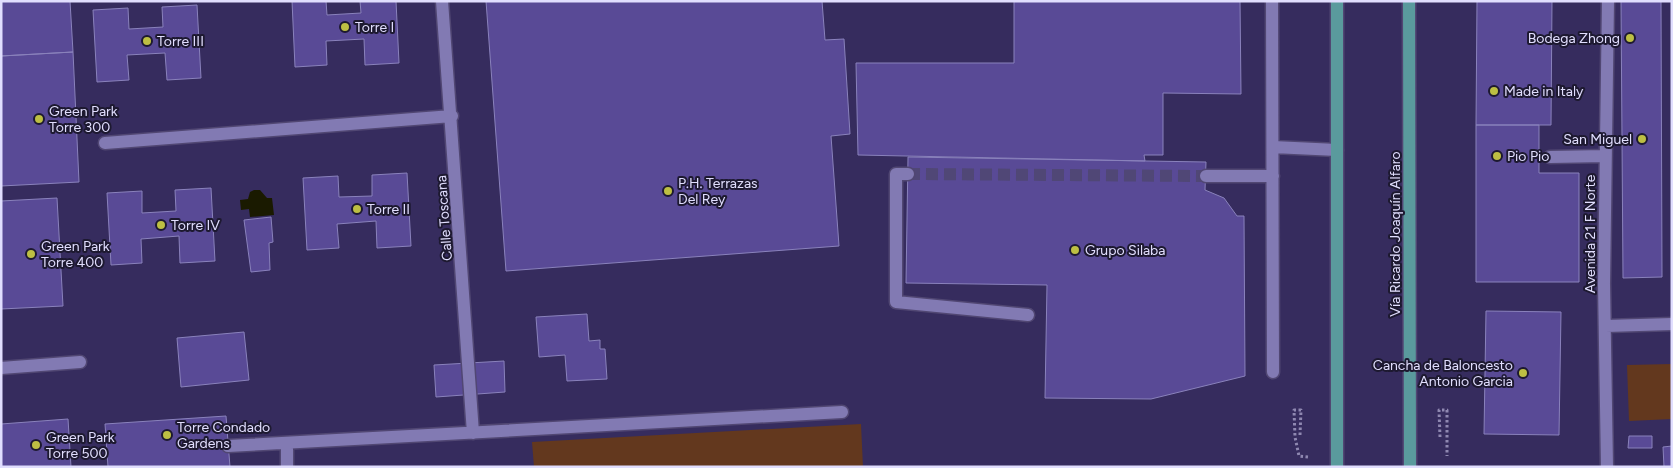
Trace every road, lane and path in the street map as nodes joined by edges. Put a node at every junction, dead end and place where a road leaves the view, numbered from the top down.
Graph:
1 (442, 1) edge
2 (1272, 1) edge
3 (1337, 1) edge
4 (1409, 1) edge
5 (1608, 1) edge
6 (452, 116) junction
7 (105, 143) dead end
8 (1273, 147) junction
9 (1337, 150) junction
10 (1605, 156) junction
11 (1550, 157) dead end
12 (908, 174) dead end
13 (1206, 176) tunnel mouth
14 (1273, 176) junction
15 (1028, 315) dead end
16 (1672, 324) edge
17 (1606, 326) junction
18 (80, 362) dead end
19 (1, 368) edge
20 (1273, 372) dead end
21 (842, 412) dead end
22 (474, 432) junction
23 (1300, 435) dead end
24 (1440, 437) dead end
25 (287, 443) junction
26 (228, 446) dead end
27 (1448, 456) dead end
28 (1308, 457) dead end
29 (287, 467) edge
30 (1337, 467) edge
31 (1410, 467) edge
32 (1607, 467) edge

1 - 6 street, Calle Toscana
2 - 8 street
3 - 9 main road
4 - 31 main road, Vía Ricardo Joaquín Alfaro
5 - 10 street, Avenida 21 F Norte
6 - 7 street
6 - 22 street, Calle Toscana
8 - 9 street
8 - 14 street
9 - 30 main road
10 - 11 street
10 - 17 street, Avenida 21 F Norte
12 - 15 street
13 - 14 street
14 - 20 street
16 - 17 street
17 - 32 street, Avenida 21 F Norte
18 - 19 street
21 - 22 street
22 - 25 street
23 - 28 path
24 - 27 path
25 - 26 street
25 - 29 street

